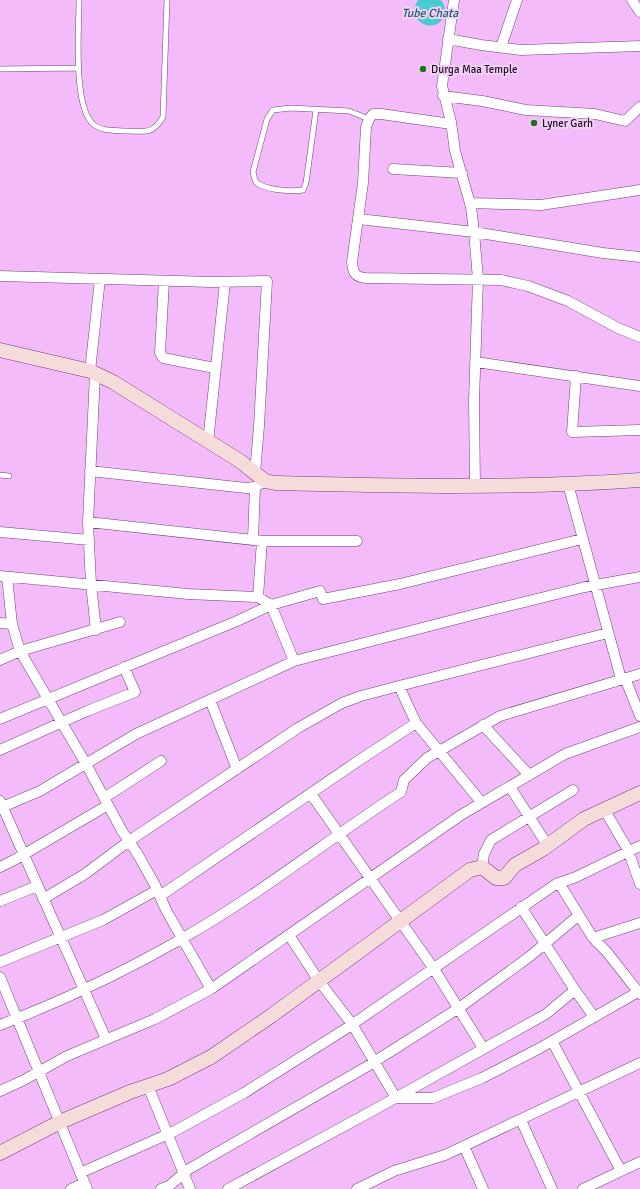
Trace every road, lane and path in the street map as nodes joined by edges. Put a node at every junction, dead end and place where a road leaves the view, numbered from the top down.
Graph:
1 (79, 0) edge
2 (167, 0) edge
3 (454, 0) edge
4 (517, 0) edge
5 (632, 0) edge
6 (640, 12) edge
7 (448, 38) junction
8 (640, 46) edge
9 (501, 47) junction
10 (78, 68) junction
11 (0, 69) edge
12 (443, 96) junction
13 (640, 107) edge
14 (316, 110) junction
15 (369, 119) junction
16 (451, 124) junction
17 (393, 169) dead end
18 (462, 173) junction
19 (640, 190) edge
20 (470, 203) junction
21 (358, 219) junction
22 (474, 232) junction
23 (640, 257) edge
24 (0, 276) edge
25 (100, 279) junction
26 (478, 280) junction
27 (164, 281) junction
28 (225, 282) junction
29 (639, 338) edge
30 (0, 350) edge
31 (476, 362) junction
32 (216, 368) junction
33 (93, 373) junction
34 (576, 376) junction
35 (640, 386) edge
36 (640, 430) edge
37 (208, 442) junction
38 (90, 471) junction
39 (0, 476) edge
40 (9, 476) dead end
41 (258, 480) junction
42 (640, 480) edge
43 (568, 484) junction
44 (475, 487) junction
45 (88, 522) junction
46 (0, 532) edge
47 (582, 539) junction
48 (89, 540) junction
49 (257, 540) junction
50 (357, 541) dead end
51 (4, 576) edge
52 (640, 577) edge
53 (91, 584) junction
54 (595, 586) junction
55 (258, 597) junction
56 (272, 605) junction
57 (120, 622) dead end
58 (0, 623) edge
59 (12, 624) junction
60 (96, 630) junction
61 (608, 633) junction
62 (20, 651) junction
63 (0, 660) edge
64 (294, 661) junction
65 (124, 667) junction
66 (640, 674) edge
67 (623, 678) junction
68 (399, 686) junction
69 (48, 699) junction
70 (210, 700) junction
71 (640, 716) edge
72 (0, 719) edge
73 (62, 722) junction
74 (416, 723) junction
75 (483, 725) junction
76 (640, 727) edge
77 (0, 750) edge
78 (439, 751) junction
79 (160, 761) dead end
80 (86, 764) junction
81 (237, 769) junction
82 (529, 775) junction
83 (510, 786) junction
84 (572, 790) dead end
85 (640, 793) edge
86 (311, 794) junction
87 (106, 801) junction
88 (482, 803) junction
89 (1, 806) edge
90 (604, 809) junction
91 (530, 817) junction
92 (339, 834) junction
93 (129, 841) junction
94 (548, 846) junction
95 (640, 846) edge
96 (628, 850) junction
97 (23, 855) junction
98 (0, 866) edge
99 (482, 867) junction
100 (369, 879) junction
101 (559, 883) junction
102 (640, 884) edge
103 (37, 886) junction
104 (159, 893) junction
105 (43, 899) junction
106 (0, 901) edge
107 (521, 907) junction
108 (578, 916) junction
109 (400, 922) junction
110 (640, 923) edge
111 (288, 935) junction
112 (61, 938) junction
113 (183, 938) junction
114 (593, 938) junction
115 (546, 943) junction
116 (0, 962) edge
117 (434, 969) junction
118 (0, 977) edge
119 (319, 981) junction
120 (84, 989) junction
121 (211, 989) junction
122 (575, 990) junction
123 (639, 993) edge
124 (459, 1008) junction
125 (594, 1017) junction
126 (17, 1018) junction
127 (352, 1024) junction
128 (0, 1025) edge
129 (106, 1039) junction
130 (552, 1041) junction
131 (484, 1048) junction
132 (375, 1061) junction
133 (640, 1063) edge
134 (40, 1071) junction
135 (148, 1086) junction
136 (0, 1091) edge
137 (579, 1091) junction
138 (396, 1098) junction
139 (521, 1120) junction
140 (60, 1122) junction
141 (167, 1135) junction
142 (464, 1146) junction
143 (0, 1153) edge
144 (640, 1162) edge
145 (621, 1171) junction
146 (80, 1173) junction
147 (184, 1174) junction
148 (86, 1186) edge
149 (71, 1189) edge
150 (161, 1189) edge
151 (190, 1189) edge
152 (228, 1189) edge
153 (357, 1189) edge
154 (483, 1189) edge
155 (552, 1189) edge
156 (583, 1189) edge

1 - 10 lane
2 - 10 lane
3 - 7 street
4 - 9 street
5 - 6 street
7 - 9 street
7 - 12 street
8 - 9 street
10 - 11 lane
12 - 13 street
12 - 16 street
14 - 14 lane
14 - 15 lane
15 - 16 street
15 - 21 street
16 - 18 street
17 - 18 street
18 - 20 street
19 - 20 street
20 - 22 street
21 - 22 street
21 - 26 street
22 - 23 street
22 - 26 street
24 - 25 street
25 - 27 street
25 - 33 street
26 - 29 street
26 - 31 street
27 - 28 street
27 - 32 street
28 - 32 street
28 - 41 street
30 - 33 street
31 - 34 street
31 - 44 street
32 - 37 street
33 - 37 street
33 - 38 street
34 - 35 street
34 - 36 street
37 - 41 street
38 - 41 street
38 - 45 street
39 - 40 lane
41 - 44 street
41 - 49 street
42 - 43 street
43 - 44 street
43 - 47 street
45 - 48 street
45 - 49 street
46 - 48 street
47 - 54 street
47 - 56 street
48 - 53 street
49 - 50 street
49 - 55 street
51 - 53 street
51 - 59 street
52 - 54 street
53 - 55 street
53 - 60 street
54 - 61 street
54 - 64 street
55 - 56 street
56 - 64 street
56 - 65 street
57 - 60 street
58 - 59 street
59 - 62 street
60 - 62 street
61 - 67 street
61 - 68 street
62 - 63 street
62 - 69 street
64 - 70 street
65 - 69 street
65 - 73 street
66 - 67 street
67 - 71 street
67 - 75 street
68 - 74 street
68 - 81 street
69 - 72 street
69 - 73 street
70 - 80 street
70 - 81 street
73 - 77 street
73 - 80 street
74 - 78 street
74 - 86 street
75 - 78 street
75 - 82 street
76 - 82 street
78 - 88 street
78 - 92 street
79 - 87 street
80 - 87 street
80 - 89 street
81 - 93 street
82 - 83 street
83 - 88 street
83 - 91 street
84 - 91 street
85 - 90 street
86 - 92 street
86 - 104 street
87 - 93 street
87 - 97 street
88 - 100 street
89 - 97 street
90 - 94 street
90 - 96 street
91 - 94 street
91 - 99 street
92 - 100 street
92 - 113 street
93 - 104 street
93 - 105 street
94 - 99 street
95 - 96 street
96 - 101 street
96 - 102 street
97 - 98 street
97 - 103 street
99 - 109 street
100 - 109 street
100 - 111 street
101 - 107 street
101 - 108 street
103 - 105 street
103 - 106 street
104 - 112 street
104 - 113 street
105 - 112 street
107 - 115 street
107 - 117 street
108 - 114 street
108 - 115 street
109 - 117 street
109 - 119 street
110 - 114 street
111 - 119 street
111 - 121 street
112 - 116 street
112 - 120 street
113 - 120 street
113 - 121 street
114 - 123 street
115 - 122 street
115 - 124 street
117 - 124 street
117 - 127 street
118 - 126 street
119 - 127 street
119 - 135 street
120 - 126 street
120 - 129 street
121 - 129 street
122 - 125 street
122 - 131 street
123 - 125 street
124 - 131 street
124 - 132 street
125 - 130 street
126 - 128 street
126 - 134 street
127 - 132 street
127 - 141 street
129 - 134 street
130 - 137 street
130 - 138 street
131 - 138 street
132 - 138 street
132 - 147 street
133 - 137 street
134 - 136 street
134 - 140 street
135 - 140 street
135 - 141 street
137 - 139 street
137 - 145 street
138 - 152 street
139 - 142 street
139 - 155 street
140 - 143 street
140 - 146 street
141 - 146 street
141 - 147 street
142 - 153 street
142 - 154 street
144 - 145 street
145 - 156 street
146 - 148 street
147 - 150 street
147 - 151 street
148 - 149 street

